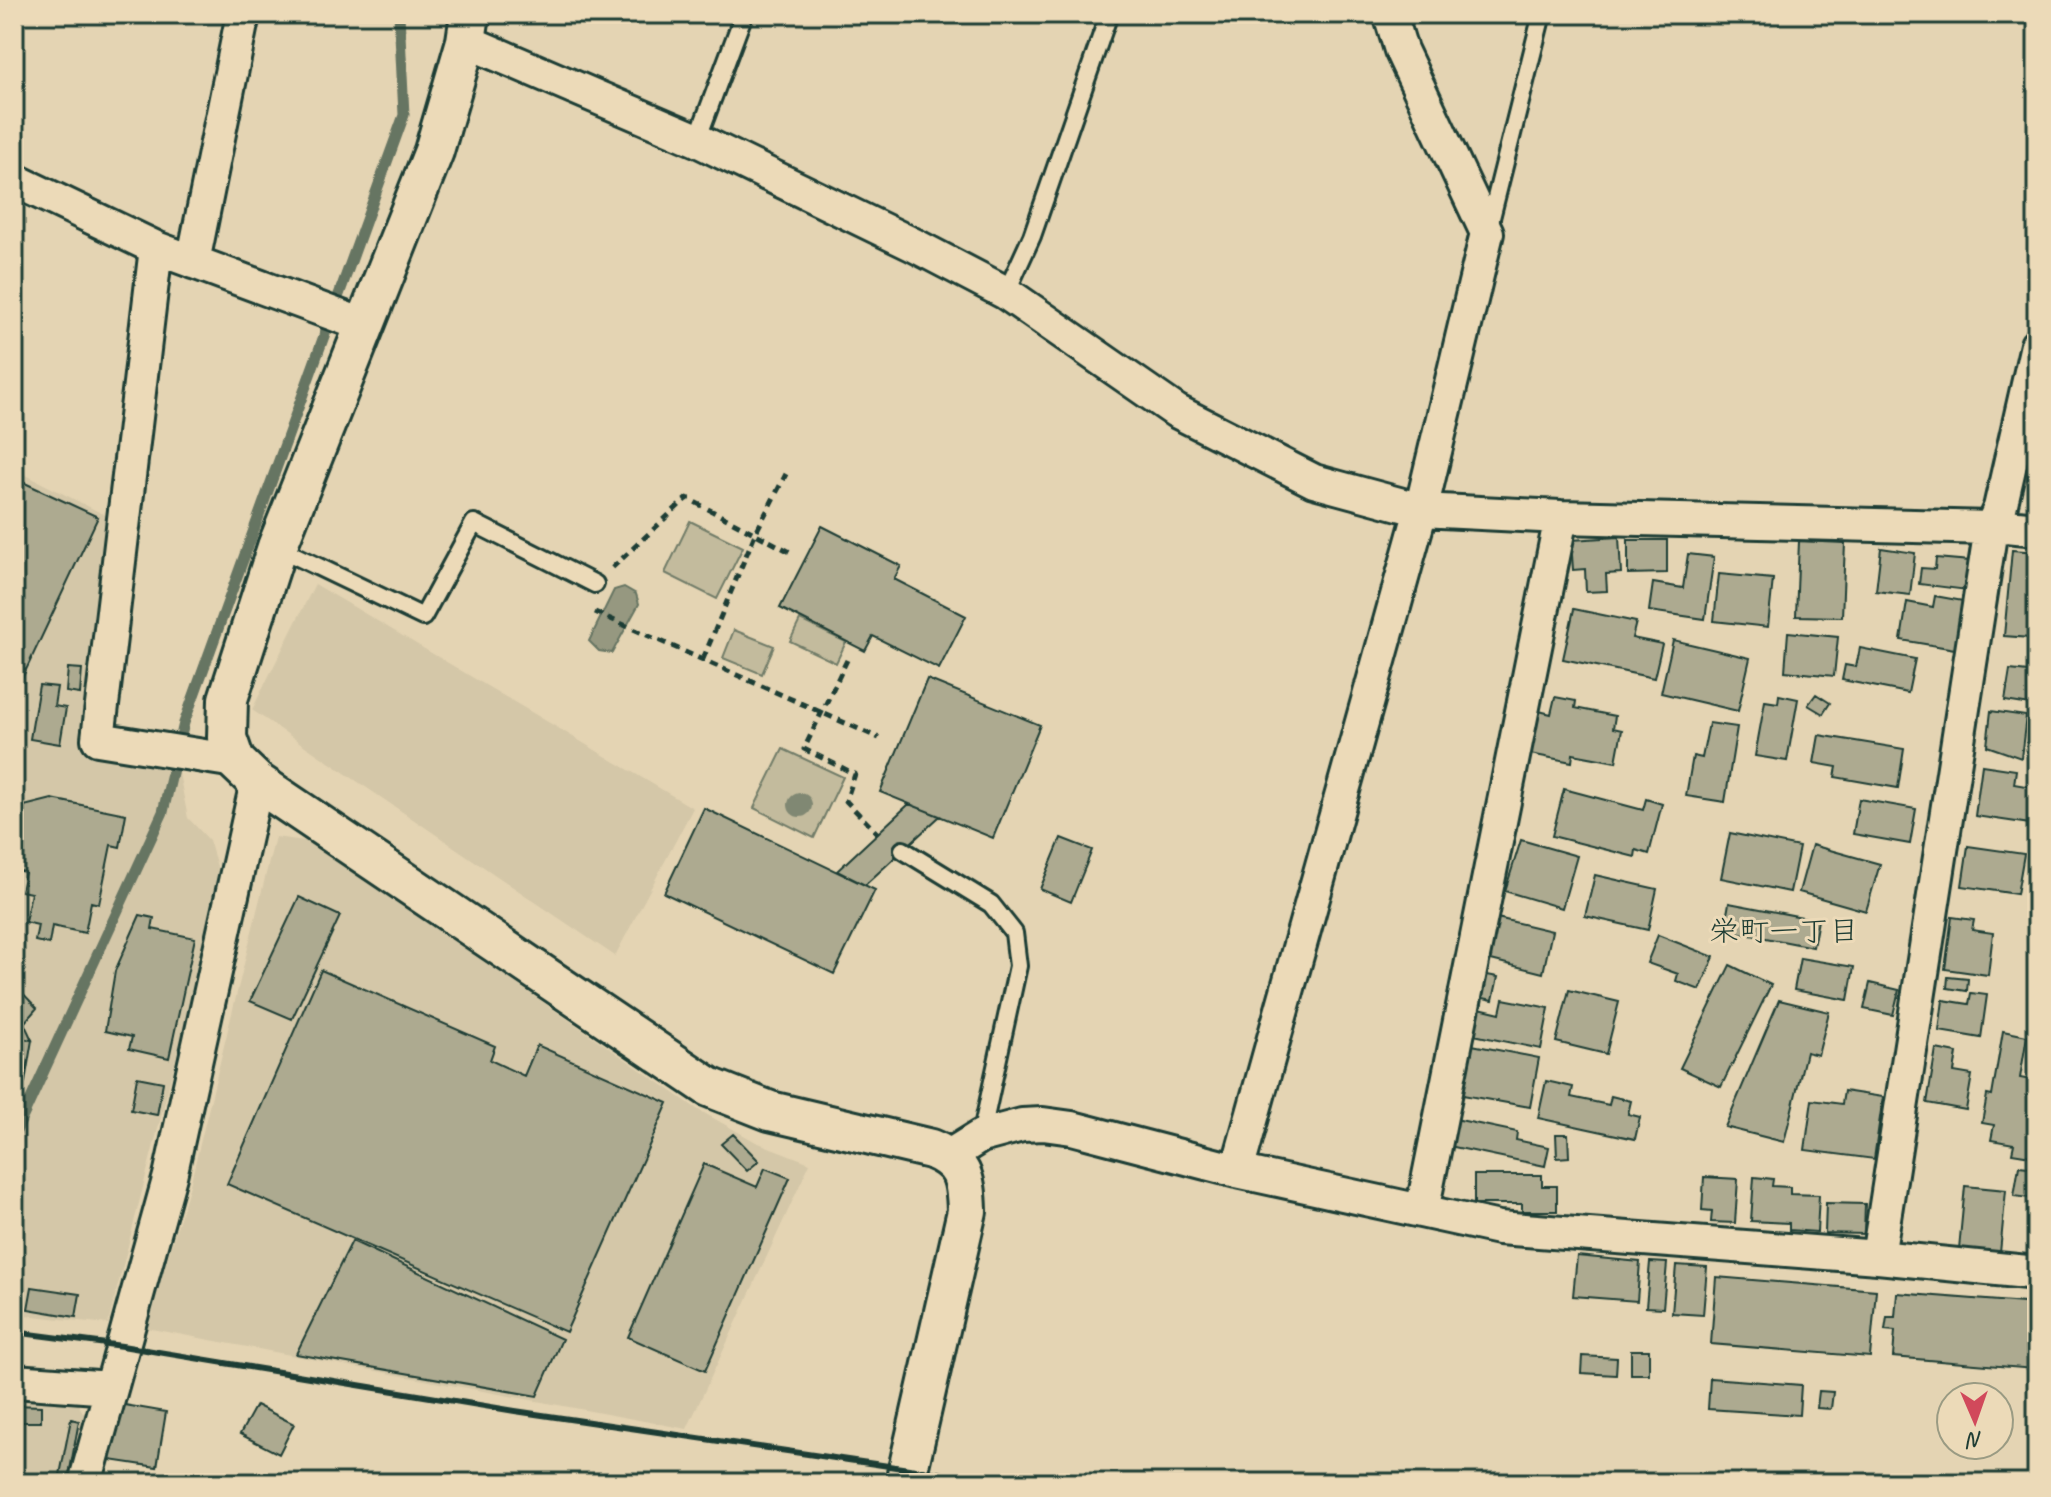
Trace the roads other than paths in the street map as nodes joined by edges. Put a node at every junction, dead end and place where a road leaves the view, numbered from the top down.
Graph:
1 (243, 14) edge
2 (744, 14) edge
3 (1109, 14) edge
4 (1390, 14) edge
5 (1542, 14) edge
6 (468, 27) edge
7 (697, 140) junction
8 (14, 180) edge
9 (1487, 233) junction
10 (156, 248) junction
11 (193, 262) junction
12 (1006, 293) junction
13 (366, 326) junction
14 (2037, 345) edge
15 (1421, 510) junction
16 (1561, 517) junction
17 (1991, 528) junction
18 (2037, 529) edge
19 (277, 547) junction
20 (595, 584) road end
21 (246, 772) junction
22 (903, 850) dead end
23 (981, 1136) junction
24 (949, 1156) junction
25 (1237, 1171) junction
26 (1422, 1211) junction
27 (1878, 1257) junction
28 (2037, 1273) edge
29 (14, 1381) edge
30 (111, 1388) junction
31 (85, 1483) edge
32 (905, 1483) edge

1 - 11 street
2 - 7 lane
3 - 12 lane
4 - 9 street
5 - 9 lane
6 - 7 street
6 - 13 street
7 - 12 street
8 - 10 street
9 - 15 street
10 - 11 street
10 - 21 street
11 - 13 street
12 - 15 street
13 - 19 street
14 - 17 street
15 - 16 street
15 - 25 street
16 - 17 street
16 - 26 street
17 - 18 street
17 - 27 street
19 - 20 lane
19 - 21 street
21 - 24 street
21 - 30 street
22 - 23 lane
23 - 24 street
23 - 25 street
24 - 32 street
25 - 26 street
26 - 27 street
27 - 28 street
29 - 30 street
30 - 31 street

